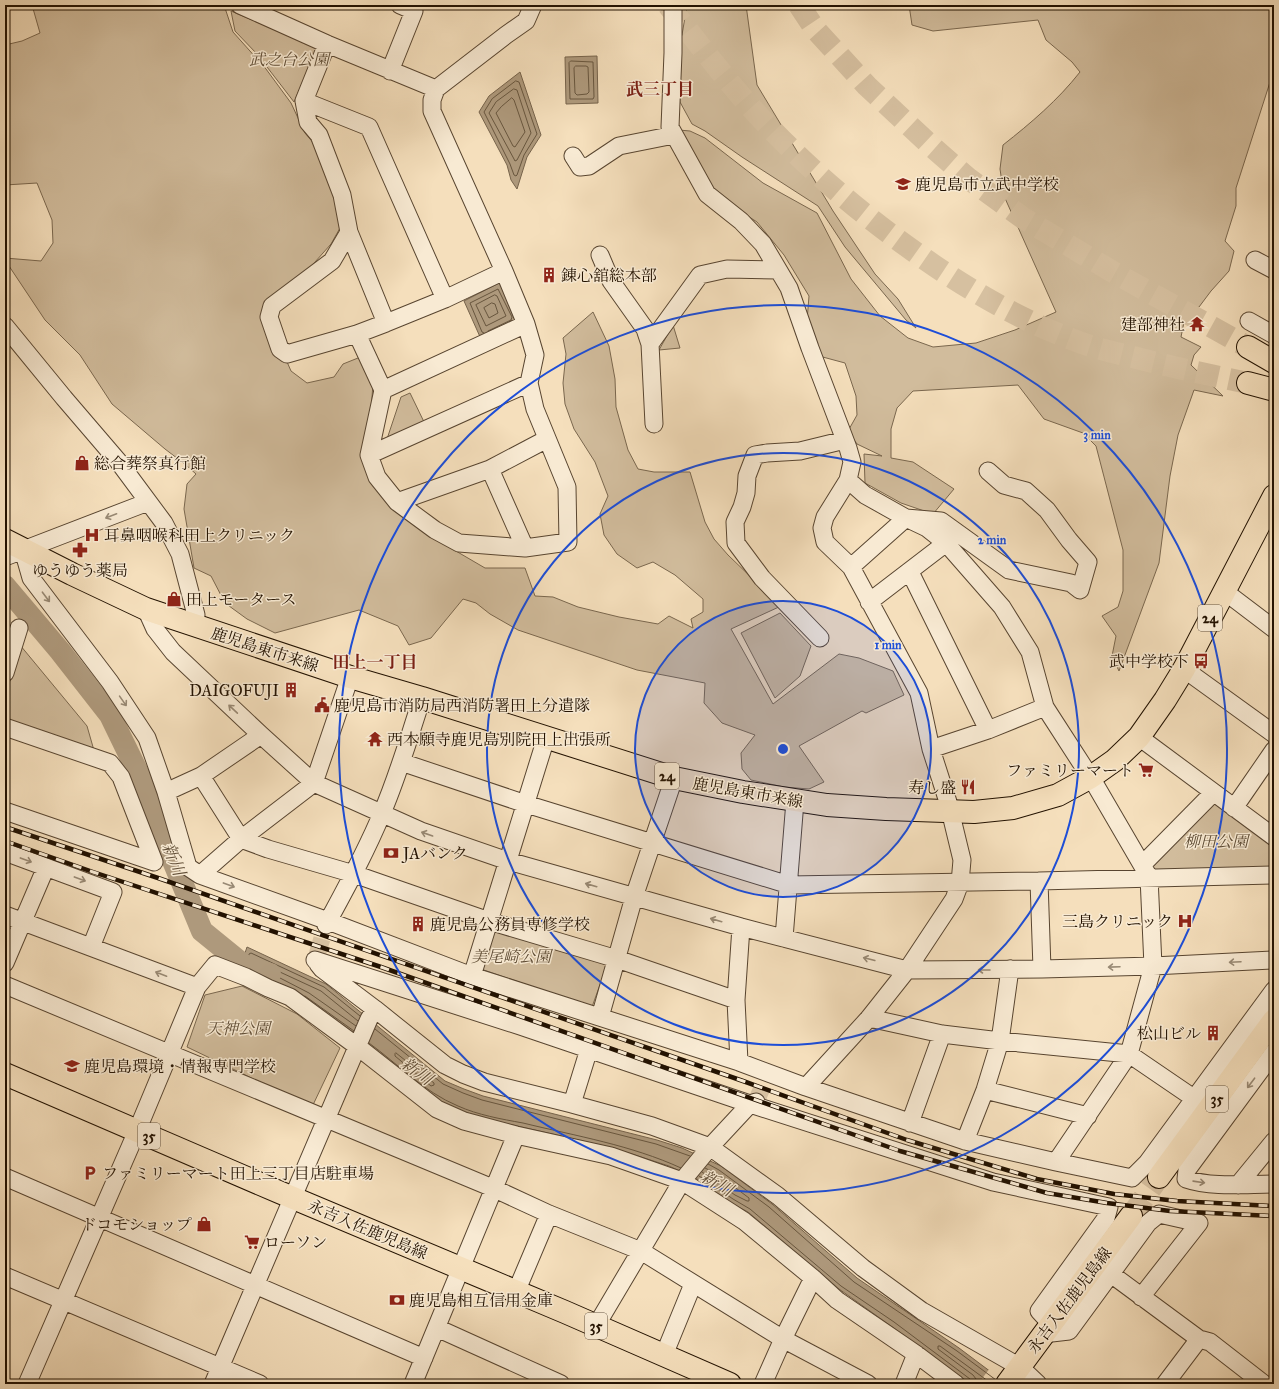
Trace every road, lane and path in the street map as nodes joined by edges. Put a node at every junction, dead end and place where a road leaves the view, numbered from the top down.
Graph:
1 (240, 5) edge
2 (400, 5) edge
3 (534, 5) edge
4 (673, 5) edge
5 (327, 44) junction
6 (390, 70) junction
7 (436, 90) junction
8 (304, 101) junction
9 (674, 135) junction
10 (573, 156) dead end
11 (350, 232) junction
12 (600, 255) dead end
13 (1255, 260) dead end
14 (778, 270) junction
15 (1274, 270) edge
16 (504, 271) junction
17 (445, 299) junction
18 (1249, 321) dead end
19 (386, 324) junction
20 (526, 324) junction
21 (5, 326) edge
22 (357, 334) junction
23 (1274, 334) edge
24 (650, 344) junction
25 (1248, 347) tunnel mouth
26 (1274, 362) edge
27 (529, 383) junction
28 (1248, 383) tunnel mouth
29 (383, 390) junction
30 (1274, 390) edge
31 (654, 424) dead end
32 (547, 438) junction
33 (845, 440) junction
34 (369, 455) junction
35 (490, 469) junction
36 (988, 471) dead end
37 (848, 480) junction
38 (1274, 496) edge
39 (148, 502) junction
40 (396, 502) junction
41 (906, 518) junction
42 (946, 543) junction
43 (525, 548) junction
44 (10, 551) edge
45 (851, 567) junction
46 (910, 572) junction
47 (1224, 591) junction
48 (869, 602) junction
49 (146, 609) junction
50 (193, 626) junction
51 (19, 628) dead end
52 (1274, 629) edge
53 (820, 638) dead end
54 (1184, 669) junction
55 (5, 673) edge
56 (350, 677) junction
57 (422, 698) junction
58 (1045, 708) junction
59 (5, 727) edge
60 (988, 730) junction
61 (1274, 734) edge
62 (261, 736) junction
63 (1140, 737) junction
64 (546, 738) junction
65 (931, 749) junction
66 (1274, 750) edge
67 (401, 762) junction
68 (201, 776) junction
69 (1091, 777) junction
70 (674, 778) junction
71 (314, 783) junction
72 (166, 792) junction
73 (1213, 792) junction
74 (795, 801) junction
75 (526, 804) junction
76 (1234, 808) junction
77 (5, 811) edge
78 (950, 812) junction
79 (382, 813) junction
80 (1274, 837) edge
81 (241, 839) junction
82 (652, 842) junction
83 (5, 852) edge
84 (508, 861) junction
85 (46, 867) junction
86 (1145, 871) junction
87 (354, 874) junction
88 (200, 875) junction
89 (1274, 875) edge
90 (1039, 881) junction
91 (960, 883) junction
92 (788, 885) junction
93 (634, 897) junction
94 (5, 915) edge
95 (23, 921) junction
96 (489, 921) junction
97 (327, 923) junction
98 (741, 927) junction
99 (784, 938) junction
100 (91, 947) junction
101 (616, 959) junction
102 (1274, 960) edge
103 (5, 963) edge
104 (1153, 966) junction
105 (1042, 969) junction
106 (907, 970) junction
107 (1010, 970) junction
108 (472, 976) junction
109 (5, 985) edge
110 (198, 988) junction
111 (1274, 990) edge
112 (736, 1000) junction
113 (375, 1009) junction
114 (600, 1018) junction
115 (869, 1018) junction
116 (1274, 1020) edge
117 (942, 1034) junction
118 (1000, 1041) junction
119 (358, 1047) junction
120 (589, 1050) junction
121 (1274, 1052) edge
122 (170, 1053) junction
123 (1129, 1054) junction
124 (739, 1062) junction
125 (5, 1074) edge
126 (806, 1087) junction
127 (985, 1090) junction
128 (1194, 1099) junction
129 (753, 1103) junction
130 (572, 1104) junction
131 (1088, 1116) junction
132 (327, 1119) junction
133 (910, 1124) junction
134 (138, 1131) junction
135 (516, 1135) junction
136 (965, 1141) junction
137 (1274, 1141) edge
138 (710, 1147) junction
139 (1056, 1162) junction
140 (1159, 1177) tunnel mouth
141 (5, 1178) edge
142 (682, 1181) junction
143 (1238, 1184) junction
144 (1274, 1184) edge
145 (495, 1189) junction
146 (293, 1198) junction
147 (549, 1214) junction
148 (1131, 1216) tunnel mouth
149 (99, 1218) junction
150 (641, 1251) junction
151 (461, 1268) junction
152 (1111, 1274) junction
153 (5, 1276) edge
154 (813, 1278) junction
155 (256, 1284) junction
156 (693, 1284) junction
157 (516, 1292) junction
158 (1141, 1297) junction
159 (63, 1300) junction
160 (596, 1326) junction
161 (437, 1328) junction
162 (1047, 1329) junction
163 (783, 1338) junction
164 (1199, 1339) junction
165 (916, 1354) junction
166 (664, 1355) junction
167 (424, 1358) junction
168 (221, 1367) junction
169 (1020, 1367) junction
170 (32, 1382) edge
171 (714, 1382) edge
172 (214, 1384) edge
173 (260, 1384) edge
174 (413, 1384) edge
175 (561, 1384) edge
176 (762, 1384) edge
177 (868, 1384) edge
178 (904, 1384) edge
179 (956, 1384) edge
180 (1008, 1384) edge
181 (1038, 1384) edge
182 (1165, 1384) edge
183 (1264, 1384) edge

1 - 5 street
2 - 6 street
3 - 7 street
4 - 9 street
5 - 6 street
5 - 8 street
6 - 7 street
7 - 16 street
8 - 11 street
8 - 17 street
9 - 10 street
9 - 14 street
11 - 19 street
11 - 22 street
12 - 24 street
13 - 15 street
14 - 24 street
14 - 33 street
16 - 17 street
16 - 20 street
17 - 19 street
18 - 23 street
19 - 22 street
20 - 27 street
20 - 29 street
21 - 39 street
22 - 29 street
24 - 31 street
25 - 26 main road
27 - 32 street
27 - 34 street
28 - 30 main road
29 - 34 street
32 - 35 street
32 - 43 street
33 - 37 street
33 - 53 street
34 - 40 street
35 - 40 street
35 - 43 street
36 - 41 street
37 - 41 street
37 - 45 street
38 - 47 main road, 鹿児島東市来線 / 24
39 -> 44 street
39 - 50 street
40 - 43 street
41 - 42 street
41 - 45 street
42 - 46 street
42 - 58 street
44 - 49 main road, 鹿児島東市来線 / 24
44 -> 72 street
45 - 48 street
46 - 48 street
46 - 60 street
47 - 52 street
47 - 54 main road, 鹿児島東市来線 / 24
48 - 65 street
49 - 50 main road, 鹿児島東市来線 / 24
62 -> 49 street
50 - 56 main road, 鹿児島東市来線 / 24
51 - 55 street
54 - 61 street
54 - 63 main road, 鹿児島東市来線 / 24
56 - 57 main road, 鹿児島東市来線 / 24
56 - 71 street
57 - 64 main road, 鹿児島東市来線 / 24
57 - 67 street
58 - 60 street
58 - 69 street
59 - 77 street
60 - 65 street
62 - 68 street
62 - 71 street
63 - 69 main road, 鹿児島東市来線 / 24
63 - 73 street
64 - 70 main road, 鹿児島東市来線 / 24
64 - 75 street
65 - 78 street
66 - 76 street
67 - 75 street
67 - 79 street
68 - 72 street
68 - 81 street
69 - 78 main road, 鹿児島東市来線 / 24
69 - 86 street
70 - 74 main road, 鹿児島東市来線 / 24
70 - 82 street
71 - 79 street
71 - 81 street
72 - 88 street
73 - 76 street
73 - 86 street
74 - 78 main road, 鹿児島東市来線 / 24
74 - 92 street
75 - 82 street
75 - 84 street
76 - 80 street
78 - 91 street
84 -> 79 street
79 - 87 street
81 - 87 street
81 - 88 street
82 - 92 street
82 - 93 street
83 -> 85 street
93 -> 84 street
84 - 96 street
85 - 95 street
85 -> 100 street
86 - 89 street
86 - 90 street
86 - 104 street
87 - 96 street
87 - 97 street
88 -> 97 street
90 - 91 street
90 - 105 street
91 - 92 street
91 - 106 street
92 - 99 street
98 -> 93 street
93 - 101 street
94 - 95 street
95 - 100 street
95 - 103 street
96 - 101 street
96 - 108 street
97 - 108 street
98 - 99 street
98 - 112 street
106 -> 99 street
110 -> 100 street
101 - 112 street
101 - 114 street
102 -> 104 street
104 -> 105 street
104 - 123 street
105 - 107 street
107 -> 106 street
106 - 115 street
107 - 118 street
108 - 114 street
109 - 122 street
110 - 119 street
110 - 122 street
111 - 128 street
112 - 124 street
113 - 119 street
113 - 120 street
113 - 130 street
114 - 124 street
115 - 117 street
115 - 126 street
116 - 140 main road, 35
117 - 118 street
117 - 133 street
118 - 123 street
118 - 127 street
119 - 132 street
119 - 135 street
120 - 129 street
120 - 130 street
121 -> 143 street
122 - 132 street
122 - 134 street
123 - 128 street
123 - 131 street
124 - 126 street
125 - 134 main road, 永吉入佐鹿児島線 / 35
126 - 133 street
127 - 131 street
127 - 136 street
128 - 139 street
129 - 138 street
129 - 162 street
130 - 138 street
131 - 139 street
132 - 145 street
132 - 146 street
133 - 136 street
134 - 146 main road, 永吉入佐鹿児島線 / 35
134 - 149 street
135 - 142 street
135 - 145 street
136 - 139 street
137 - 143 street
138 - 142 street
138 - 169 street
141 - 149 street
142 - 150 street
142 - 154 street
143 - 144 street
145 - 147 street
145 - 151 street
146 - 151 main road, 永吉入佐鹿児島線 / 35
146 - 155 street
147 - 150 street
147 - 157 street
148 - 162 main road, 永吉入佐鹿児島線
149 - 155 street
149 - 159 street
150 - 156 street
150 - 160 street
151 - 157 main road, 永吉入佐鹿児島線 / 35
151 - 161 street
152 - 158 street
152 - 158 street
152 - 162 street
153 - 159 street
154 - 163 street
154 - 165 street
155 - 167 street
155 - 168 street
156 - 163 street
156 - 166 street
157 - 160 main road, 永吉入佐鹿児島線 / 35
158 - 164 street
159 - 168 street
159 - 170 street
160 - 166 main road, 永吉入佐鹿児島線 / 35
161 - 167 street
161 - 175 street
162 - 169 main road, 永吉入佐鹿児島線
163 - 176 street
163 - 177 street
164 - 182 street
164 - 183 street
165 - 178 street
165 - 179 street
166 - 171 main road, 永吉入佐鹿児島線 / 35
167 - 174 street
168 - 172 street
168 - 173 street
169 - 180 main road, 永吉入佐鹿児島線
169 - 181 street

